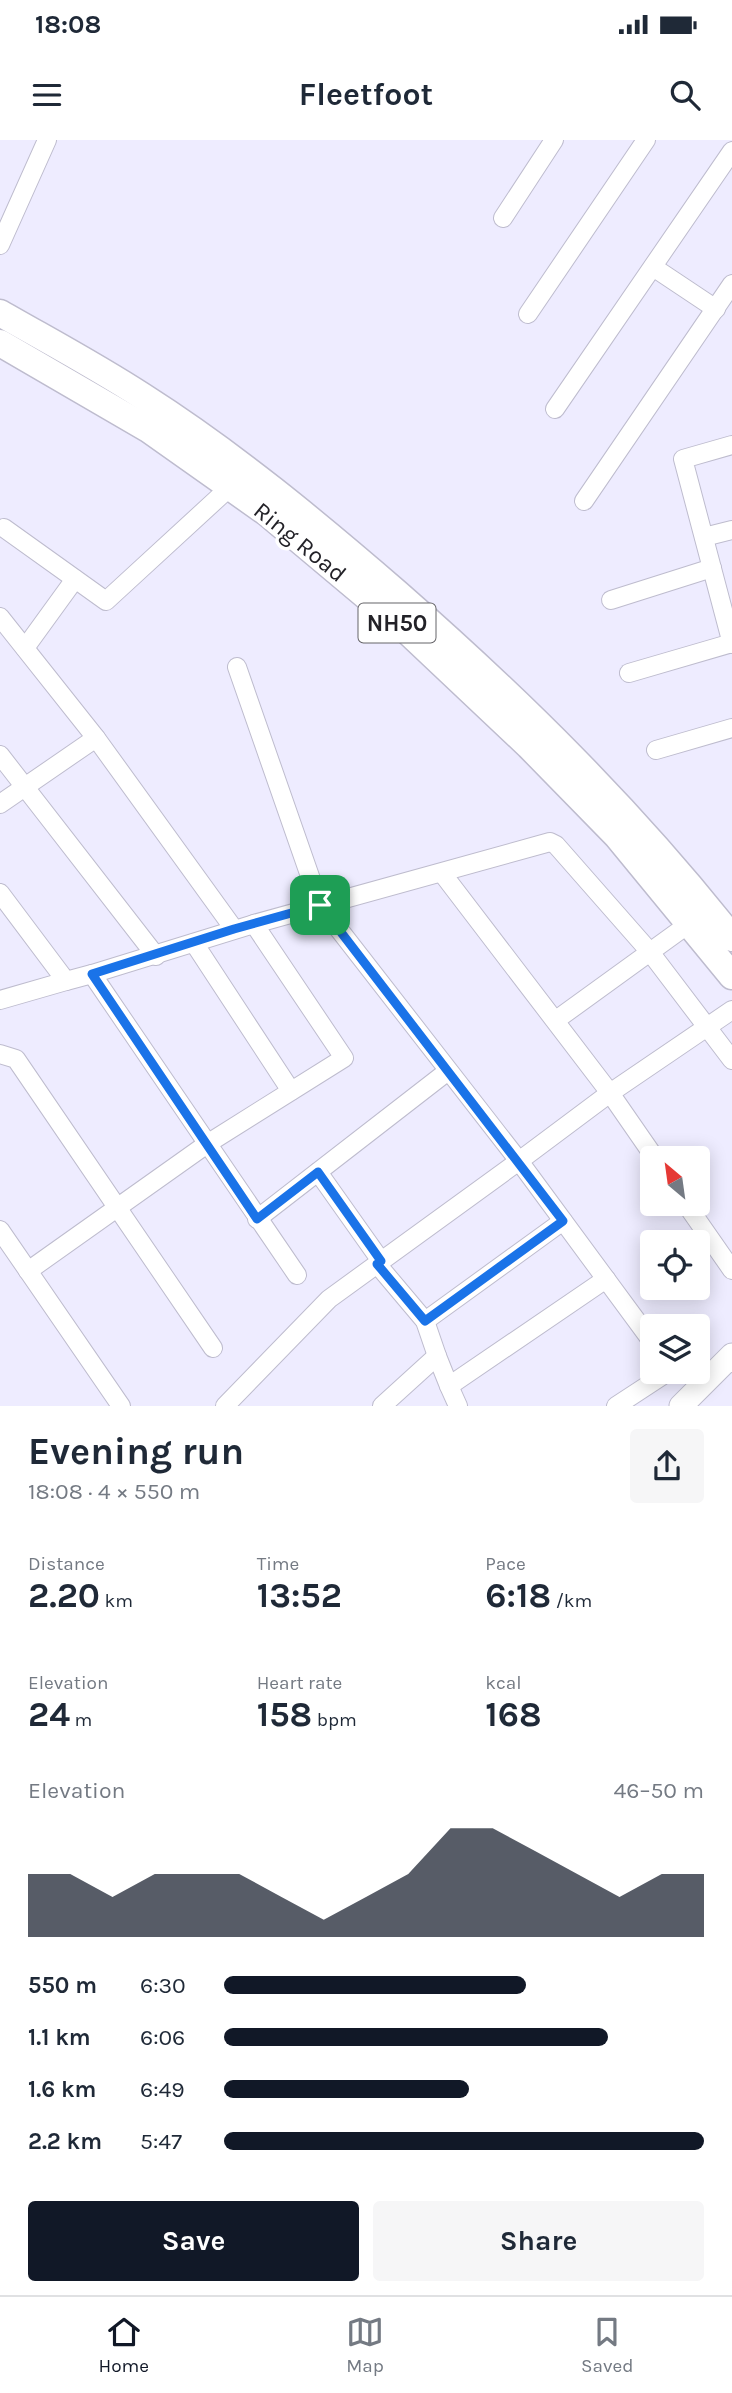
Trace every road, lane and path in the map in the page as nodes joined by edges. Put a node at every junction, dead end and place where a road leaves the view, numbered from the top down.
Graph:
1 (47, 140) edge
2 (554, 140) edge
3 (646, 140) edge
4 (732, 151) edge
5 (503, 218) dead end
6 (0, 246) edge
7 (653, 267) junction
8 (732, 284) edge
9 (716, 309) junction
10 (0, 313) edge
11 (528, 314) dead end
12 (0, 343) edge
13 (555, 409) dead end
14 (732, 445) edge
15 (230, 487) junction
16 (583, 501) dead end
17 (1, 530) edge
18 (732, 530) edge
19 (704, 537) junction
20 (712, 568) junction
21 (75, 579) junction
22 (611, 600) dead end
23 (0, 617) edge
24 (732, 644) edge
25 (25, 648) junction
26 (237, 667) dead end
27 (629, 673) dead end
28 (732, 728) edge
29 (96, 738) junction
30 (656, 750) dead end
31 (0, 755) edge
32 (24, 785) junction
33 (0, 804) edge
34 (442, 873) junction
35 (0, 893) edge
36 (320, 905) junction
37 (690, 923) junction
38 (254, 925) junction
39 (234, 929) junction
40 (732, 938) edge
41 (194, 943) junction
42 (650, 952) junction
43 (156, 956) junction
44 (92, 974) junction
45 (732, 976) edge
46 (66, 981) junction
47 (0, 1000) edge
48 (732, 1010) edge
49 (556, 1020) junction
50 (708, 1028) junction
51 (0, 1054) edge
52 (732, 1060) edge
53 (448, 1070) junction
54 (291, 1091) junction
55 (610, 1093) junction
56 (207, 1144) junction
57 (647, 1146) edge
58 (519, 1161) junction
59 (318, 1172) junction
60 (118, 1208) junction
61 (695, 1216) edge
62 (257, 1219) junction
63 (563, 1221) junction
64 (0, 1230) edge
65 (379, 1262) junction
66 (732, 1270) edge
67 (28, 1271) junction
68 (298, 1275) dead end
69 (606, 1279) junction
70 (425, 1321) junction
71 (640, 1325) edge
72 (213, 1348) dead end
73 (732, 1355) edge
74 (437, 1356) junction
75 (650, 1384) edge
76 (680, 1384) edge
77 (449, 1386) junction
78 (687, 1400) edge
79 (121, 1406) edge
80 (225, 1406) edge
81 (382, 1406) edge
82 (458, 1406) edge
83 (616, 1406) edge

1 - 6 street
2 - 5 street
3 - 11 street
4 - 7 street
7 - 9 street
7 - 13 street
8 - 9 street
9 - 16 street
10 - 40 highway, Ring Road / NH50
12 - 15 highway, Ring Road / NH50
14 - 19 street
15 - 21 street
15 - 37 highway, Ring Road / NH50
17 - 21 street
18 - 19 street
19 - 20 street
20 - 22 street
20 - 24 street
21 - 25 street
23 - 25 street
24 - 27 street
25 - 29 street
26 - 36 street
28 - 30 street
29 - 32 street
29 - 39 street
31 - 32 street
32 - 33 street
32 - 43 street
34 - 36 street
34 - 42 street
34 - 49 street
35 - 46 street
36 - 38 street
36 - 53 street
37 - 42 street
37 - 45 highway, Ring Road / NH50
38 - 39 street
38 - 54 street
39 - 41 street
41 - 43 street
41 - 54 street
42 - 49 street
42 - 50 street
43 - 44 street
44 - 46 street
44 - 56 street
46 - 47 street
48 - 50 street
49 - 55 street
50 - 52 street
50 - 55 street
51 - 60 street
53 - 58 street
53 - 59 street
54 - 56 street
55 - 57 street
55 - 58 street
56 - 60 street
56 - 62 street
58 - 63 street
58 - 65 street
59 - 62 street
59 - 65 street
60 - 67 street
60 - 72 street
61 - 66 street
62 - 68 street
63 - 69 street
63 - 70 street
64 - 67 street
65 - 70 street
65 - 80 street
67 - 79 street
69 - 71 street
69 - 77 street
70 - 74 street
73 - 78 main road
74 - 77 street
74 - 81 street
75 - 83 street
76 - 78 street
77 - 82 street

